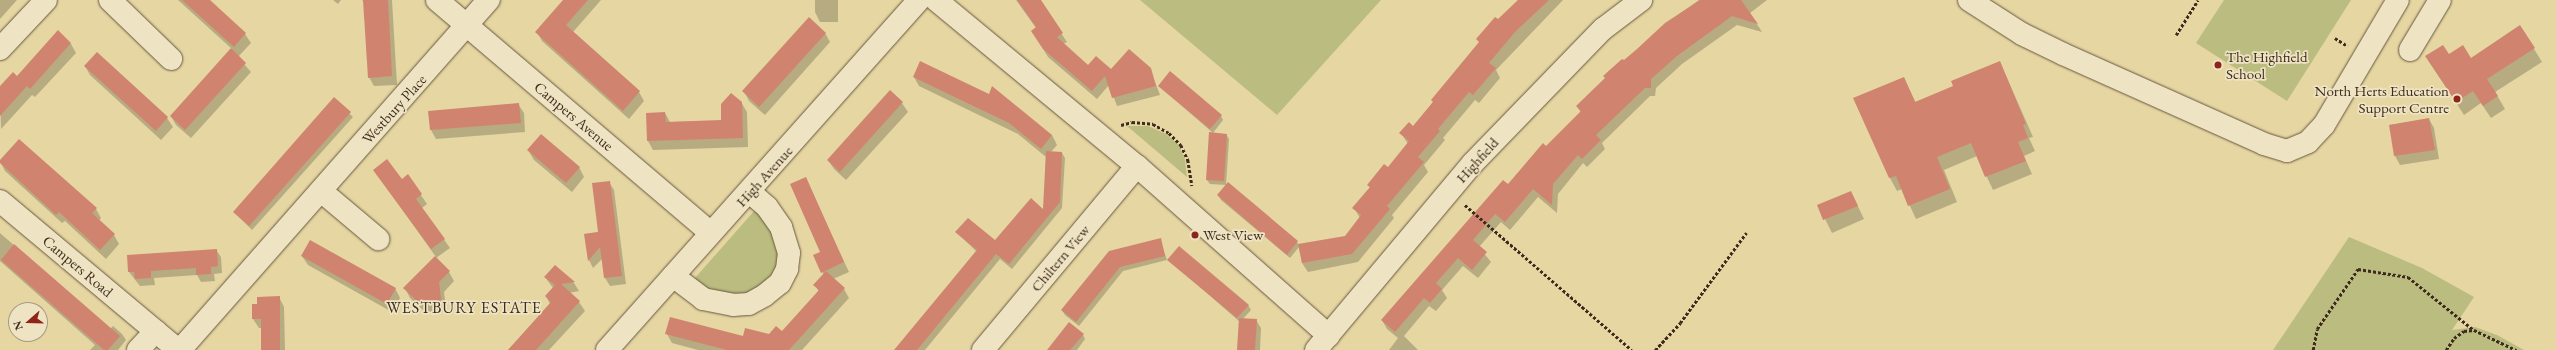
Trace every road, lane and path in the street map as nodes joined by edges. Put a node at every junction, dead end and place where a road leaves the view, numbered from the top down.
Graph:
1 (46, 0) edge
2 (110, 0) edge
3 (437, 0) edge
4 (489, 0) edge
5 (919, 0) edge
6 (936, 0) edge
7 (1641, 0) edge
8 (1969, 0) edge
9 (2198, 0) edge
10 (2398, 0) edge
11 (2440, 0) edge
12 (468, 26) junction
13 (2176, 34) dead end
14 (0, 49) edge
15 (2410, 50) dead end
16 (171, 59) dead end
17 (1121, 126) dead end
18 (1137, 166) junction
19 (1192, 186) dead end
20 (321, 191) junction
21 (1449, 191) junction
22 (750, 192) junction
23 (0, 201) edge
24 (710, 232) junction
25 (1746, 233) dead end
26 (378, 239) dead end
27 (673, 276) junction
28 (2474, 330) junction
29 (156, 331) junction
30 (1323, 343) edge
31 (138, 350) edge
32 (179, 350) edge
33 (607, 350) edge
34 (983, 350) edge
35 (1632, 350) edge
36 (1655, 350) edge
37 (2312, 350) edge
38 (2446, 350) edge
39 (2516, 350) edge

1 - 14 street
2 - 16 street
3 - 12 street, Campers Avenue
4 - 12 street, Westbury Place
5 - 22 street, High Avenue
6 - 18 street
7 - 21 street, Highfield
8 - 10 street
9 - 13 path
11 - 15 street
12 - 20 street, Westbury Place
12 - 24 street, Campers Avenue
17 - 19 path
18 - 30 street
18 - 34 street, Chiltern View
20 - 26 street
20 - 32 street, Westbury Place
21 - 30 street, Highfield
21 - 35 path
22 - 24 street, High Avenue
22 - 27 street
23 - 29 street, Campers Road
24 - 27 street, High Avenue
25 - 36 path
27 - 33 street, High Avenue
28 - 37 path
28 - 38 path
28 - 39 path
29 - 31 street
29 - 32 street, Campers Road

